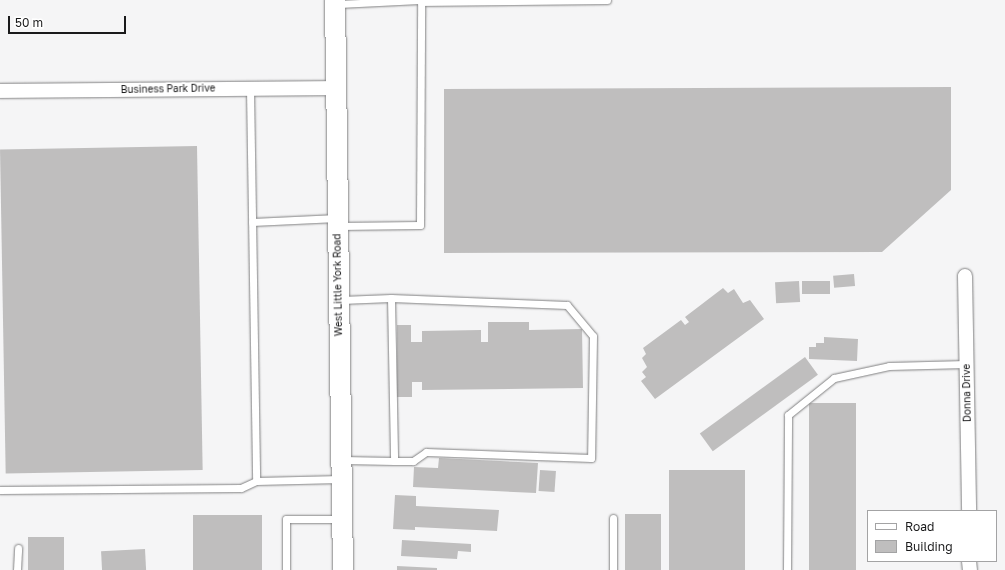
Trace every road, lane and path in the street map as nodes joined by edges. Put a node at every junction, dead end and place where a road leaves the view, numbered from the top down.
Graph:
1 (607, 0) edge
2 (421, 1) edge
3 (335, 2) edge
4 (336, 88) junction
5 (250, 89) junction
6 (0, 91) edge
7 (252, 222) junction
8 (337, 222) junction
9 (965, 276) dead end
10 (391, 298) junction
11 (338, 300) junction
12 (966, 364) junction
13 (394, 461) junction
14 (341, 470) junction
15 (256, 481) junction
16 (0, 490) edge
17 (969, 510) edge
18 (613, 518) dead end
19 (342, 519) junction
20 (18, 548) dead end
21 (17, 570) edge
22 (286, 570) edge
23 (342, 570) edge
24 (613, 570) edge
25 (787, 570) edge

1 - 2 lane
2 - 3 lane
2 - 8 lane
3 - 4 main road, West Little York Road
4 - 5 street, Business Park Drive
4 - 8 main road, West Little York Road
5 - 6 street, Business Park Drive
5 - 7 lane
7 - 8 lane
7 - 15 lane
8 - 11 main road, West Little York Road
9 - 12 street, Donna Drive
10 - 11 lane
10 - 13 lane
10 - 13 lane
11 - 14 main road, West Little York Road
12 - 17 street, Donna Drive
12 - 25 lane
13 - 14 lane
14 - 15 lane
14 - 19 main road, West Little York Road
15 - 16 lane
18 - 24 lane
19 - 22 lane
19 - 23 main road, West Little York Road
20 - 21 lane

